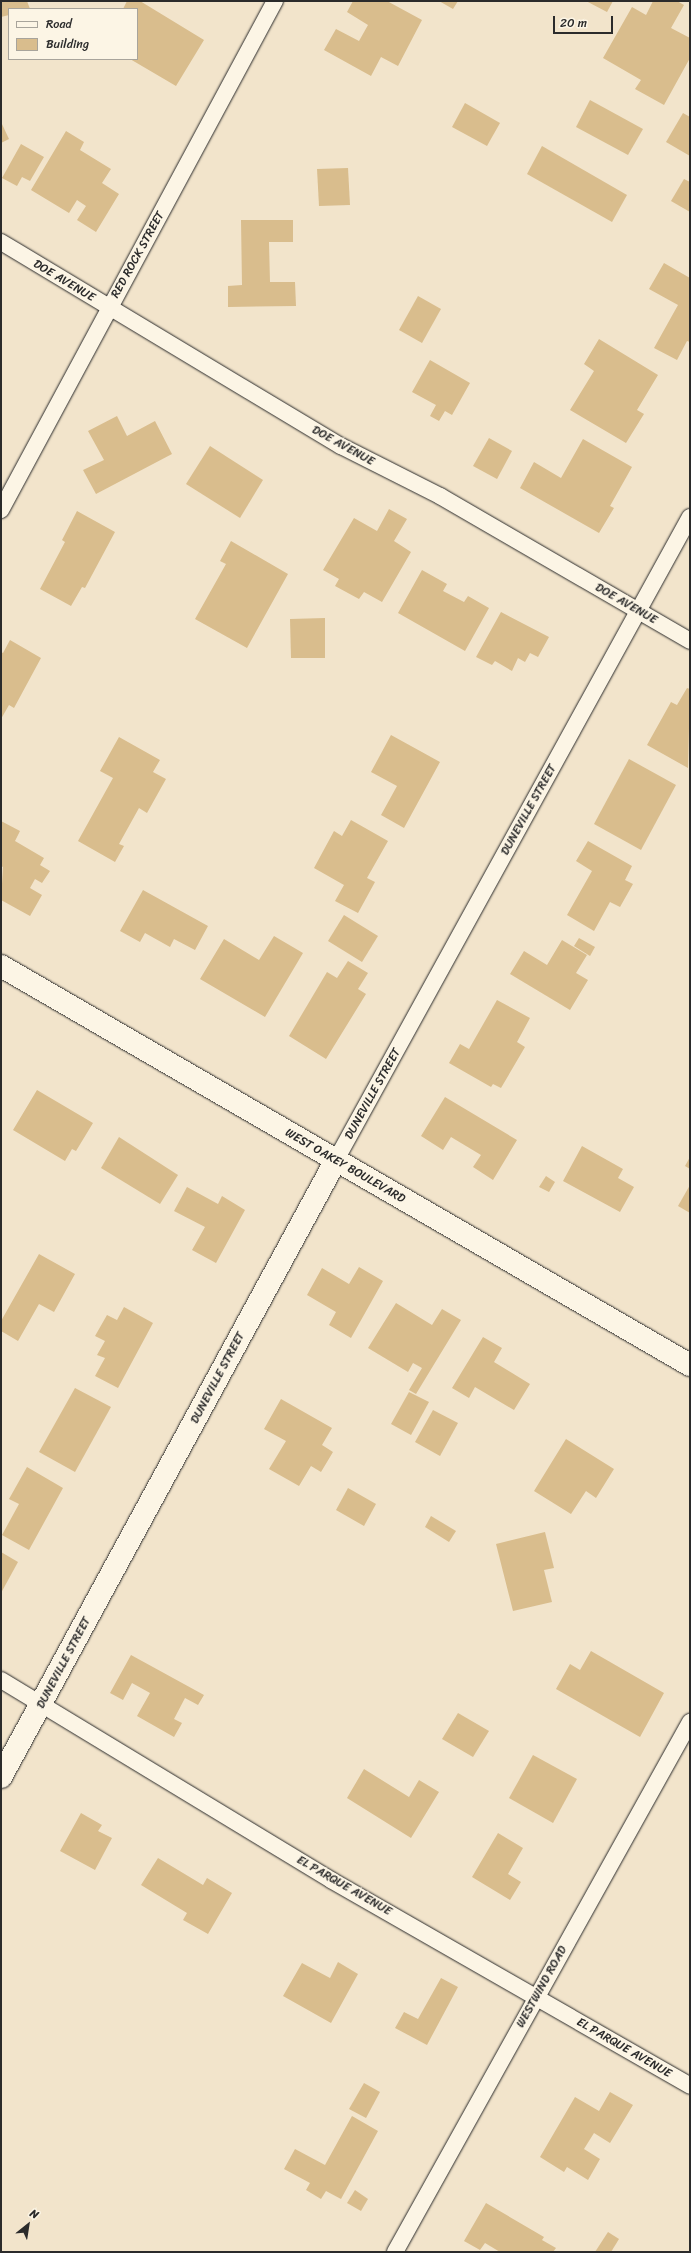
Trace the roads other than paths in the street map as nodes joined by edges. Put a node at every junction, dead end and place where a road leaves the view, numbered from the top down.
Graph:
1 (275, 1) edge
2 (1, 242) edge
3 (109, 308) junction
4 (1, 510) edge
5 (690, 517) edge
6 (639, 612) junction
7 (690, 641) edge
8 (1, 966) edge
9 (336, 1160) junction
10 (690, 1365) edge
11 (1, 1680) edge
12 (42, 1704) junction
13 (690, 1722) edge
14 (1, 1778) edge
15 (536, 1998) junction
16 (690, 2086) edge
17 (395, 2252) edge

1 - 3 street, RED ROCK STREET
2 - 3 street, DOE AVENUE
3 - 4 street, RED ROCK STREET
3 - 6 street, DOE AVENUE
5 - 6 street, DUNEVILLE STREET
6 - 7 street, DOE AVENUE
6 - 9 street, DUNEVILLE STREET
8 - 9 main road, WEST OAKEY BOULEVARD
9 - 10 main road, WEST OAKEY BOULEVARD
9 - 12 main road, DUNEVILLE STREET
11 - 12 street, EL PARQUE AVENUE
12 - 14 main road, DUNEVILLE STREET
12 - 15 street, EL PARQUE AVENUE
13 - 15 street, WESTWIND ROAD
15 - 16 street, EL PARQUE AVENUE
15 - 17 street, WESTWIND ROAD

